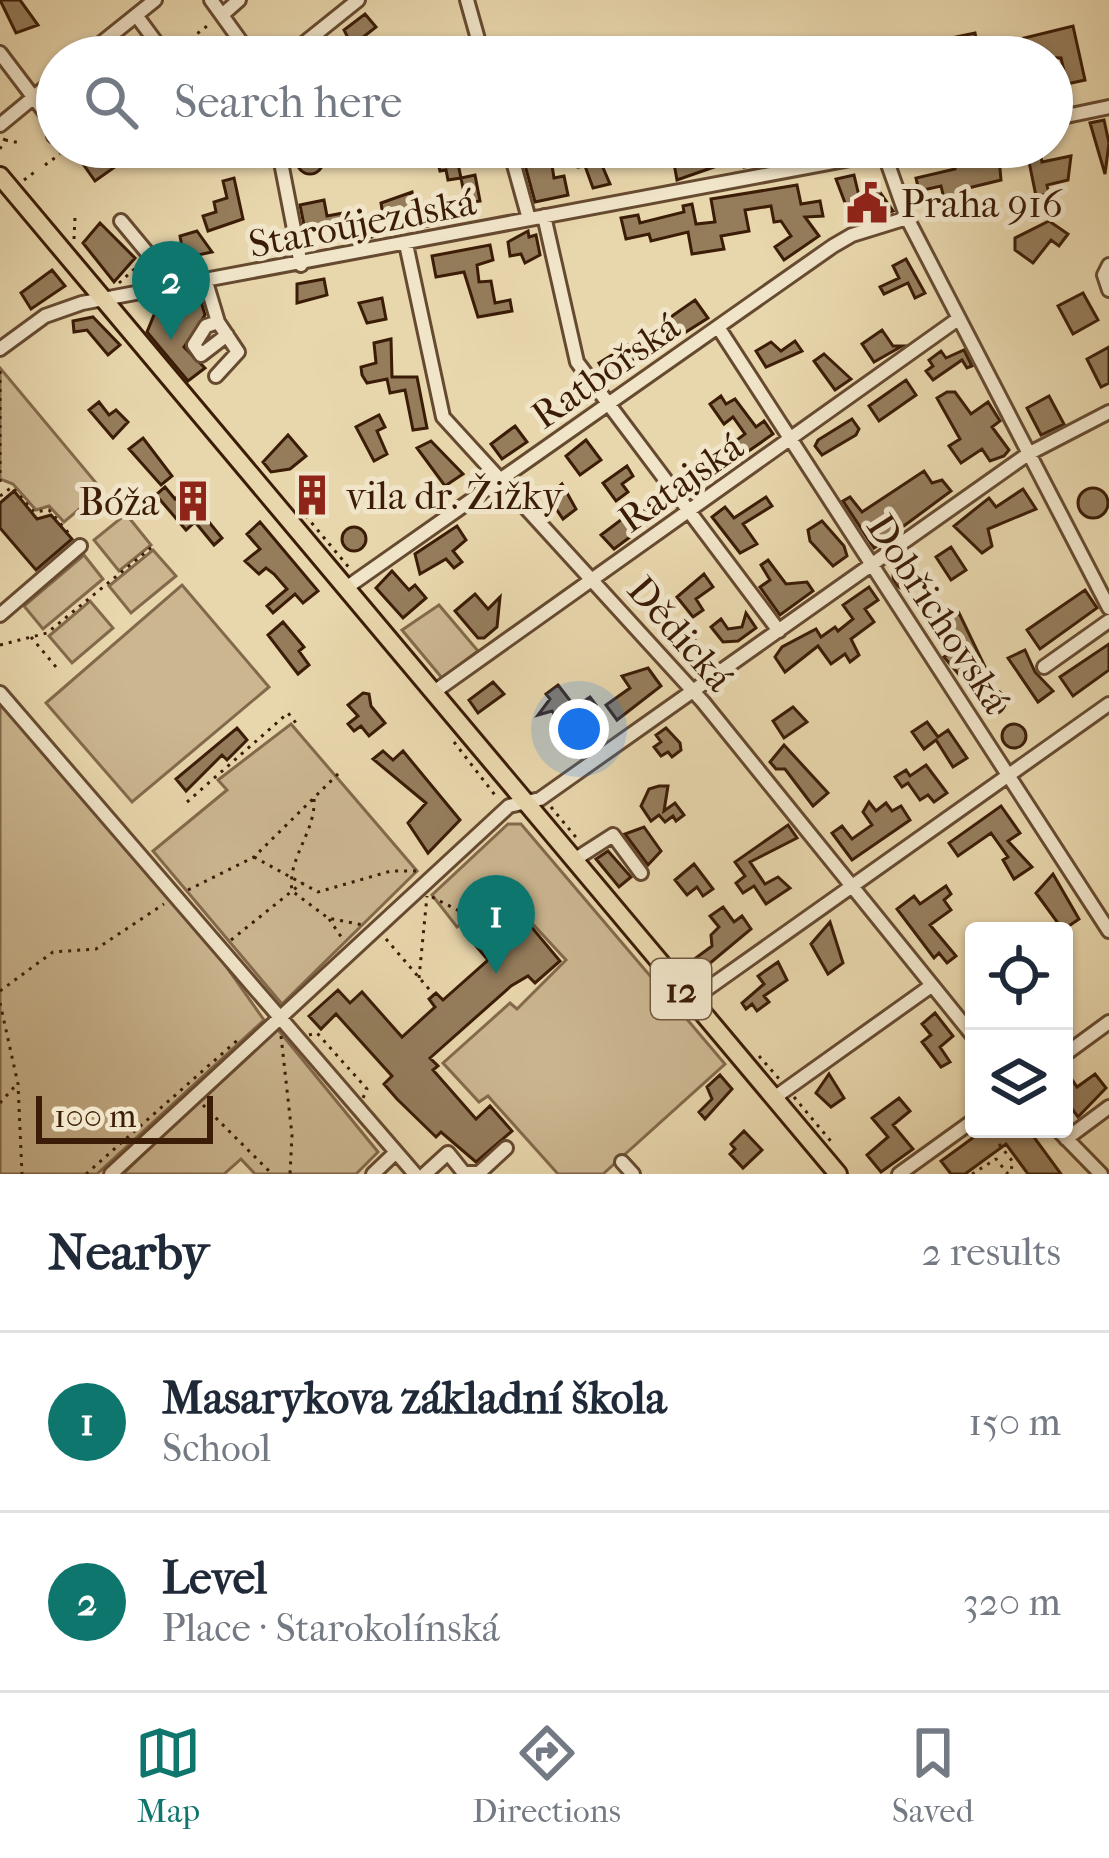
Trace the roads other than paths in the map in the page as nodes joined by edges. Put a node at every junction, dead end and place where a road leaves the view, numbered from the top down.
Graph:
1 (155, 0) edge
2 (211, 0) edge
3 (239, 0) edge
4 (358, 0) edge
5 (467, 0) edge
6 (136, 15) junction
7 (223, 15) junction
8 (110, 36) edge
9 (152, 36) edge
10 (238, 36) edge
11 (313, 36) edge
12 (477, 36) edge
13 (0, 53) edge
14 (34, 97) junction
15 (36, 100) edge
16 (1109, 107) edge
17 (1073, 114) edge
18 (0, 125) edge
19 (282, 168) edge
20 (514, 168) edge
21 (803, 168) edge
22 (889, 168) edge
23 (0, 176) edge
24 (544, 216) junction
25 (907, 218) junction
26 (529, 219) junction
27 (121, 221) dead end
28 (406, 244) junction
29 (301, 265) junction
30 (1109, 265) edge
31 (206, 282) junction
32 (165, 290) junction
33 (1109, 290) edge
34 (104, 299) junction
35 (958, 319) junction
36 (218, 322) junction
37 (718, 327) junction
38 (227, 334) junction
39 (0, 349) edge
40 (215, 376) dead end
41 (607, 405) junction
42 (1109, 412) edge
43 (792, 440) junction
44 (1028, 454) junction
45 (500, 480) junction
46 (687, 514) junction
47 (80, 546) road end
48 (872, 565) junction
49 (595, 579) junction
50 (346, 588) junction
51 (1109, 608) edge
52 (0, 615) edge
53 (1109, 621) edge
54 (779, 631) junction
55 (1044, 667) dead end
56 (434, 692) junction
57 (0, 693) edge
58 (690, 694) junction
59 (1109, 704) edge
60 (1008, 775) junction
61 (526, 803) junction
62 (574, 860) junction
63 (641, 873) dead end
64 (852, 887) junction
65 (1109, 932) edge
66 (931, 986) junction
67 (690, 1001) junction
68 (280, 1020) junction
69 (1109, 1022) edge
70 (968, 1030) edge
71 (1073, 1048) edge
72 (774, 1098) junction
73 (1109, 1107) edge
74 (965, 1126) edge
75 (1073, 1128) edge
76 (1066, 1138) edge
77 (506, 1148) dead end
78 (396, 1152) junction
79 (622, 1162) dead end
80 (111, 1174) edge
81 (374, 1174) edge
82 (415, 1174) edge
83 (425, 1174) edge
84 (633, 1174) edge
85 (838, 1174) edge
86 (898, 1174) edge
87 (1101, 1174) edge

1 - 6 street
2 - 7 street
3 - 7 street
4 - 11 street
5 - 12 street
6 - 8 street
6 - 9 street
7 - 10 street
13 - 14 street
14 - 15 street
14 - 18 street
16 - 17 street
19 - 29 street
20 - 26 street
21 - 24 street, Staroújezdská
22 - 25 street
23 - 34 main road, 12
24 - 26 street, Staroújezdská
24 - 41 street
25 - 35 street
25 - 37 street, Ratbořská
26 - 28 street, Staroújezdská
27 - 32 street
28 - 29 street, Staroújezdská
28 - 45 street, Dědická
29 - 31 street, Staroújezdská
30 - 33 street
31 - 32 street, Staroújezdská
31 - 36 street
32 - 34 street, Staroújezdská
34 - 39 street, Staroújezdská
34 - 50 main road, 12
35 - 43 street, Ratajská
35 - 44 street
36 - 38 street
36 - 38 street
37 - 41 street, Ratbořská
37 - 43 street, Dobřichovská
38 - 40 street
41 - 45 street, Ratbořská
41 - 46 street
42 - 44 street
43 - 46 street, Ratajská
43 - 48 street, Dobřichovská
44 - 48 street
44 - 51 street
45 - 49 street, Dědická
45 - 50 street, Ratbořská
46 - 49 street, Ratajská
46 - 54 street
47 - 52 street
48 - 54 street
48 - 60 street, Dobřichovská
49 - 56 street, Ratajská
49 - 58 street, Dědická
50 - 56 main road, 12
53 - 55 street
54 - 58 street
56 - 61 main road, 12
57 - 68 street
58 - 61 street
58 - 64 street, Dědická
59 - 60 street
60 - 64 street
60 - 65 street, Dobřichovská
61 - 62 main road, 12
61 - 68 street
62 - 63 street
62 - 67 main road, 12
64 - 66 street, Dědická
64 - 67 street
66 - 70 street, Dědická
66 - 72 street
67 - 72 main road, 12
68 - 78 street
68 - 80 street
69 - 71 street
72 - 85 main road, 12
73 - 75 street
74 - 86 street
76 - 87 street
77 - 83 street
78 - 81 street
78 - 82 street
79 - 84 street

